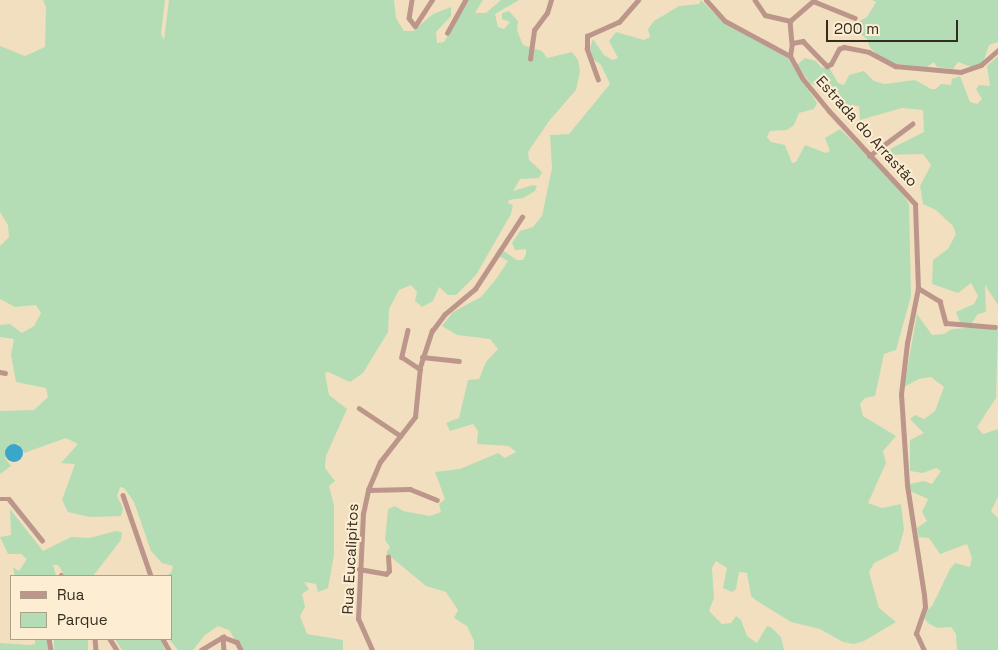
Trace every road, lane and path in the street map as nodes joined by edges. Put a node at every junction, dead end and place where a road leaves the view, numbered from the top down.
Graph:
1 (412, 0) edge
2 (432, 0) edge
3 (466, 0) edge
4 (551, 0) edge
5 (638, 0) edge
6 (706, 0) edge
7 (756, 0) edge
8 (814, 1) edge
9 (855, 18) dead end
10 (790, 21) junction
11 (447, 33) dead end
12 (792, 43) junction
13 (998, 50) edge
14 (790, 56) junction
15 (530, 59) dead end
16 (598, 80) dead end
17 (912, 124) dead end
18 (869, 156) junction
19 (522, 217) dead end
20 (918, 288) junction
21 (995, 327) dead end
22 (408, 330) dead end
23 (422, 357) junction
24 (458, 361) dead end
25 (420, 369) junction
26 (359, 408) dead end
27 (402, 436) junction
28 (368, 490) junction
29 (123, 495) dead end
30 (0, 499) edge
31 (437, 500) dead end
32 (42, 540) dead end
33 (388, 557) dead end
34 (359, 568) junction
35 (151, 575) edge
36 (224, 637) junction
37 (201, 650) edge
38 (224, 650) edge
39 (241, 650) edge
40 (372, 650) edge
41 (924, 650) edge

1 - 2 street
3 - 11 street
4 - 15 street
5 - 16 street
6 - 14 street
7 - 10 street
8 - 9 street
8 - 10 street
10 - 12 street
12 - 13 street
12 - 14 street
14 - 18 street, Estrada do Arrastão
17 - 18 street
18 - 20 street, Estrada do Arrastão
19 - 23 street, Rua Eucalipitos
20 - 21 street
20 - 41 street, Estrada do Arrastão
22 - 25 street
23 - 24 street
23 - 25 street, Rua Eucalipitos
25 - 27 street, Rua Eucalipitos
26 - 27 street
27 - 28 street, Rua Eucalipitos
28 - 31 street
28 - 34 street, Rua Eucalipitos
29 - 35 street
30 - 32 street
33 - 34 street
34 - 40 street, Rua Eucalipitos
36 - 37 street
36 - 38 street
36 - 39 street

